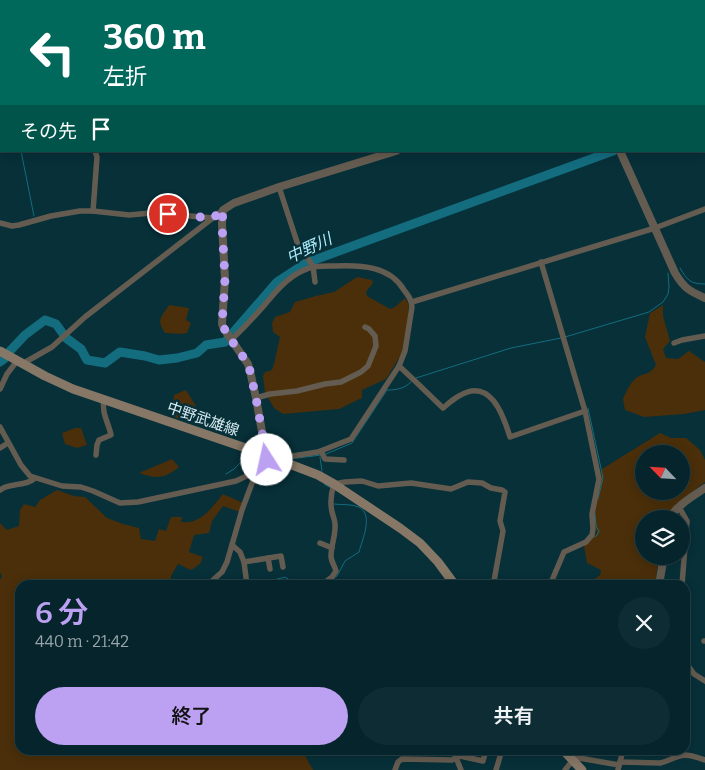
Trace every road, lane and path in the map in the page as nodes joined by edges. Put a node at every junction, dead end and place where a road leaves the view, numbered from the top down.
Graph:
1 (96, 152) edge
2 (393, 152) edge
3 (621, 152) edge
4 (279, 187) junction
5 (705, 209) edge
6 (223, 210) junction
7 (93, 211) junction
8 (213, 218) junction
9 (0, 223) edge
10 (655, 228) junction
11 (541, 262) junction
12 (313, 266) junction
13 (316, 282) dead end
14 (705, 298) edge
15 (412, 302) junction
16 (365, 327) dead end
17 (705, 336) edge
18 (229, 337) junction
19 (674, 344) dead end
20 (0, 351) edge
21 (19, 362) junction
22 (399, 366) junction
23 (0, 389) edge
24 (256, 398) junction
25 (104, 400) junction
26 (585, 411) junction
27 (0, 427) edge
28 (8, 443) junction
29 (0, 448) edge
30 (323, 454) junction
31 (96, 455) dead end
32 (283, 459) junction
33 (266, 460) junction
34 (344, 460) dead end
35 (253, 473) junction
36 (35, 478) junction
37 (334, 484) junction
38 (705, 488) edge
39 (0, 490) edge
40 (679, 506) junction
41 (676, 510) edge
42 (320, 543) dead end
43 (232, 545) junction
44 (332, 548) junction
45 (268, 558) junction
46 (244, 562) junction
47 (662, 565) edge
48 (283, 567) dead end
49 (270, 569) dead end
50 (213, 580) edge
51 (246, 580) edge
52 (328, 580) edge
53 (451, 580) edge
54 (494, 580) edge
55 (552, 580) edge
56 (660, 580) edge
57 (682, 580) edge
58 (690, 668) edge
59 (705, 681) edge
60 (455, 755) edge
61 (485, 755) edge
62 (500, 755) edge
63 (568, 755) edge
64 (456, 758) junction
65 (573, 760) junction
66 (705, 760) edge
67 (619, 766) edge
68 (395, 770) edge
69 (461, 770) edge
70 (496, 770) edge
71 (565, 770) edge
72 (582, 770) edge

1 - 7 street
2 - 4 street
3 - 10 street
4 - 6 street
4 - 12 street
5 - 10 street
6 - 8 street
6 - 18 street
7 - 8 street
7 - 9 street
8 - 21 street
10 - 11 street
10 - 14 street
11 - 15 street
11 - 26 street
12 - 13 street
12 - 15 street
12 - 18 street
15 - 22 street
16 - 24 street
17 - 19 street
18 - 24 street
20 - 21 main road, 中野武雄線
21 - 23 street
21 - 25 main road, 中野武雄線
22 - 26 street
22 - 30 street
24 - 33 street
25 - 31 street
25 - 33 main road, 中野武雄線
26 - 55 street
27 - 28 street
28 - 29 street
28 - 36 street
30 - 32 street
30 - 34 street
32 - 33 main road, 中野武雄線
32 - 37 main road, 中野武雄線
33 - 35 street
35 - 36 street
35 - 43 street
36 - 39 street
37 - 44 street
37 - 53 main road, 中野武雄線
37 - 54 street
38 - 40 street
40 - 41 street
40 - 57 street
42 - 44 street
43 - 46 street
43 - 50 street
44 - 52 street
45 - 46 street
45 - 48 street
45 - 49 street
46 - 51 street
47 - 56 street
58 - 59 street
60 - 64 street
61 - 64 street
62 - 70 street
63 - 65 main road
64 - 68 street
64 - 69 street
65 - 67 street
65 - 71 street
65 - 72 main road
66 - 67 street

